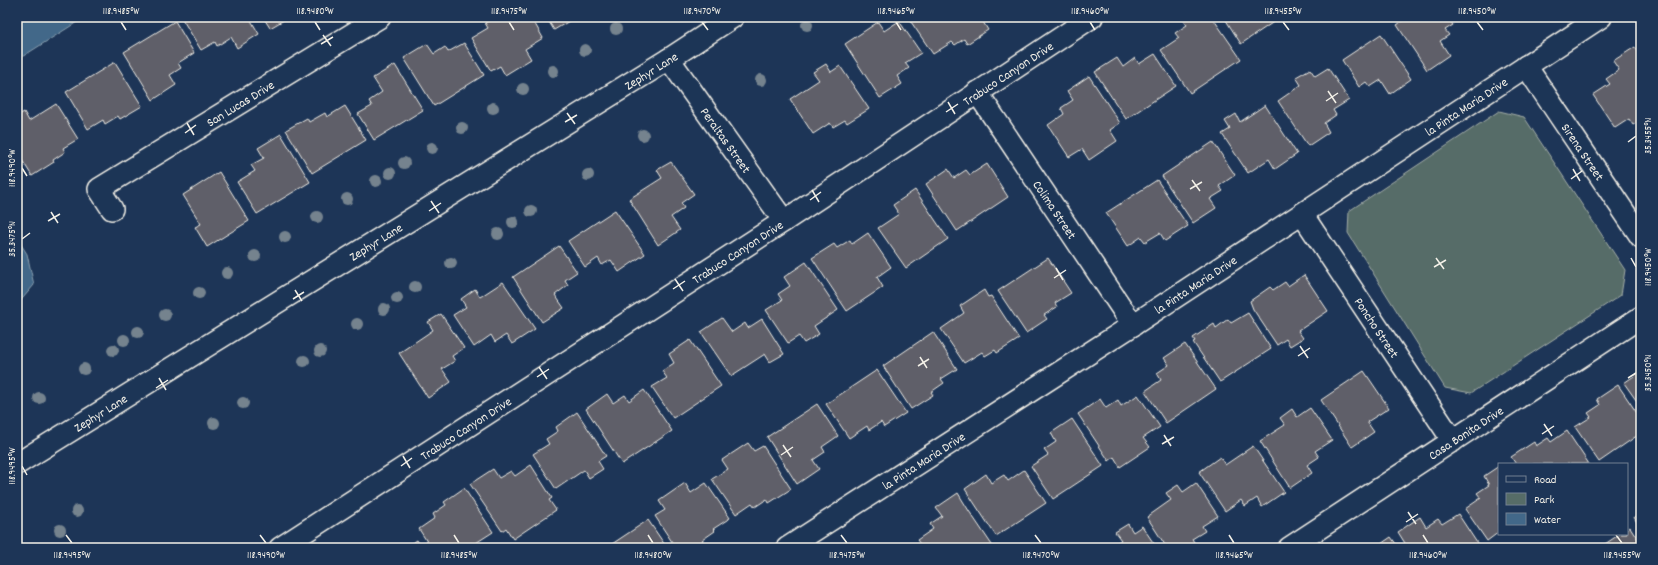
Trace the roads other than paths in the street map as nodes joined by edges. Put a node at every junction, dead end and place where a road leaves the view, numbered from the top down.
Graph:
1 (380, 17) edge
2 (733, 17) edge
3 (1092, 17) edge
4 (1601, 17) edge
5 (669, 59) junction
6 (1526, 66) junction
7 (977, 92) junction
8 (112, 209) dead end
9 (1302, 214) junction
10 (784, 221) junction
11 (1641, 237) edge
12 (1641, 317) edge
13 (1133, 325) junction
14 (1453, 441) junction
15 (17, 464) edge
16 (280, 548) edge
17 (787, 548) edge
18 (1290, 548) edge

1 - 8 street, San Lucas Drive
2 - 5 street, Zephyr Lane
3 - 7 street, Trabuco Canyon Drive
4 - 6 street, la Pinta Maria Drive
5 - 10 street, Peraltas Street
5 - 15 street, Zephyr Lane
6 - 9 street, la Pinta Maria Drive
6 - 11 street, Sirena Street
7 - 10 street, Trabuco Canyon Drive
7 - 13 street, Colima Street
9 - 13 street, la Pinta Maria Drive
9 - 14 street, Poncho Street
10 - 16 street, Trabuco Canyon Drive
12 - 14 street, Casa Bonita Drive
13 - 17 street, la Pinta Maria Drive
14 - 18 street, Casa Bonita Drive

